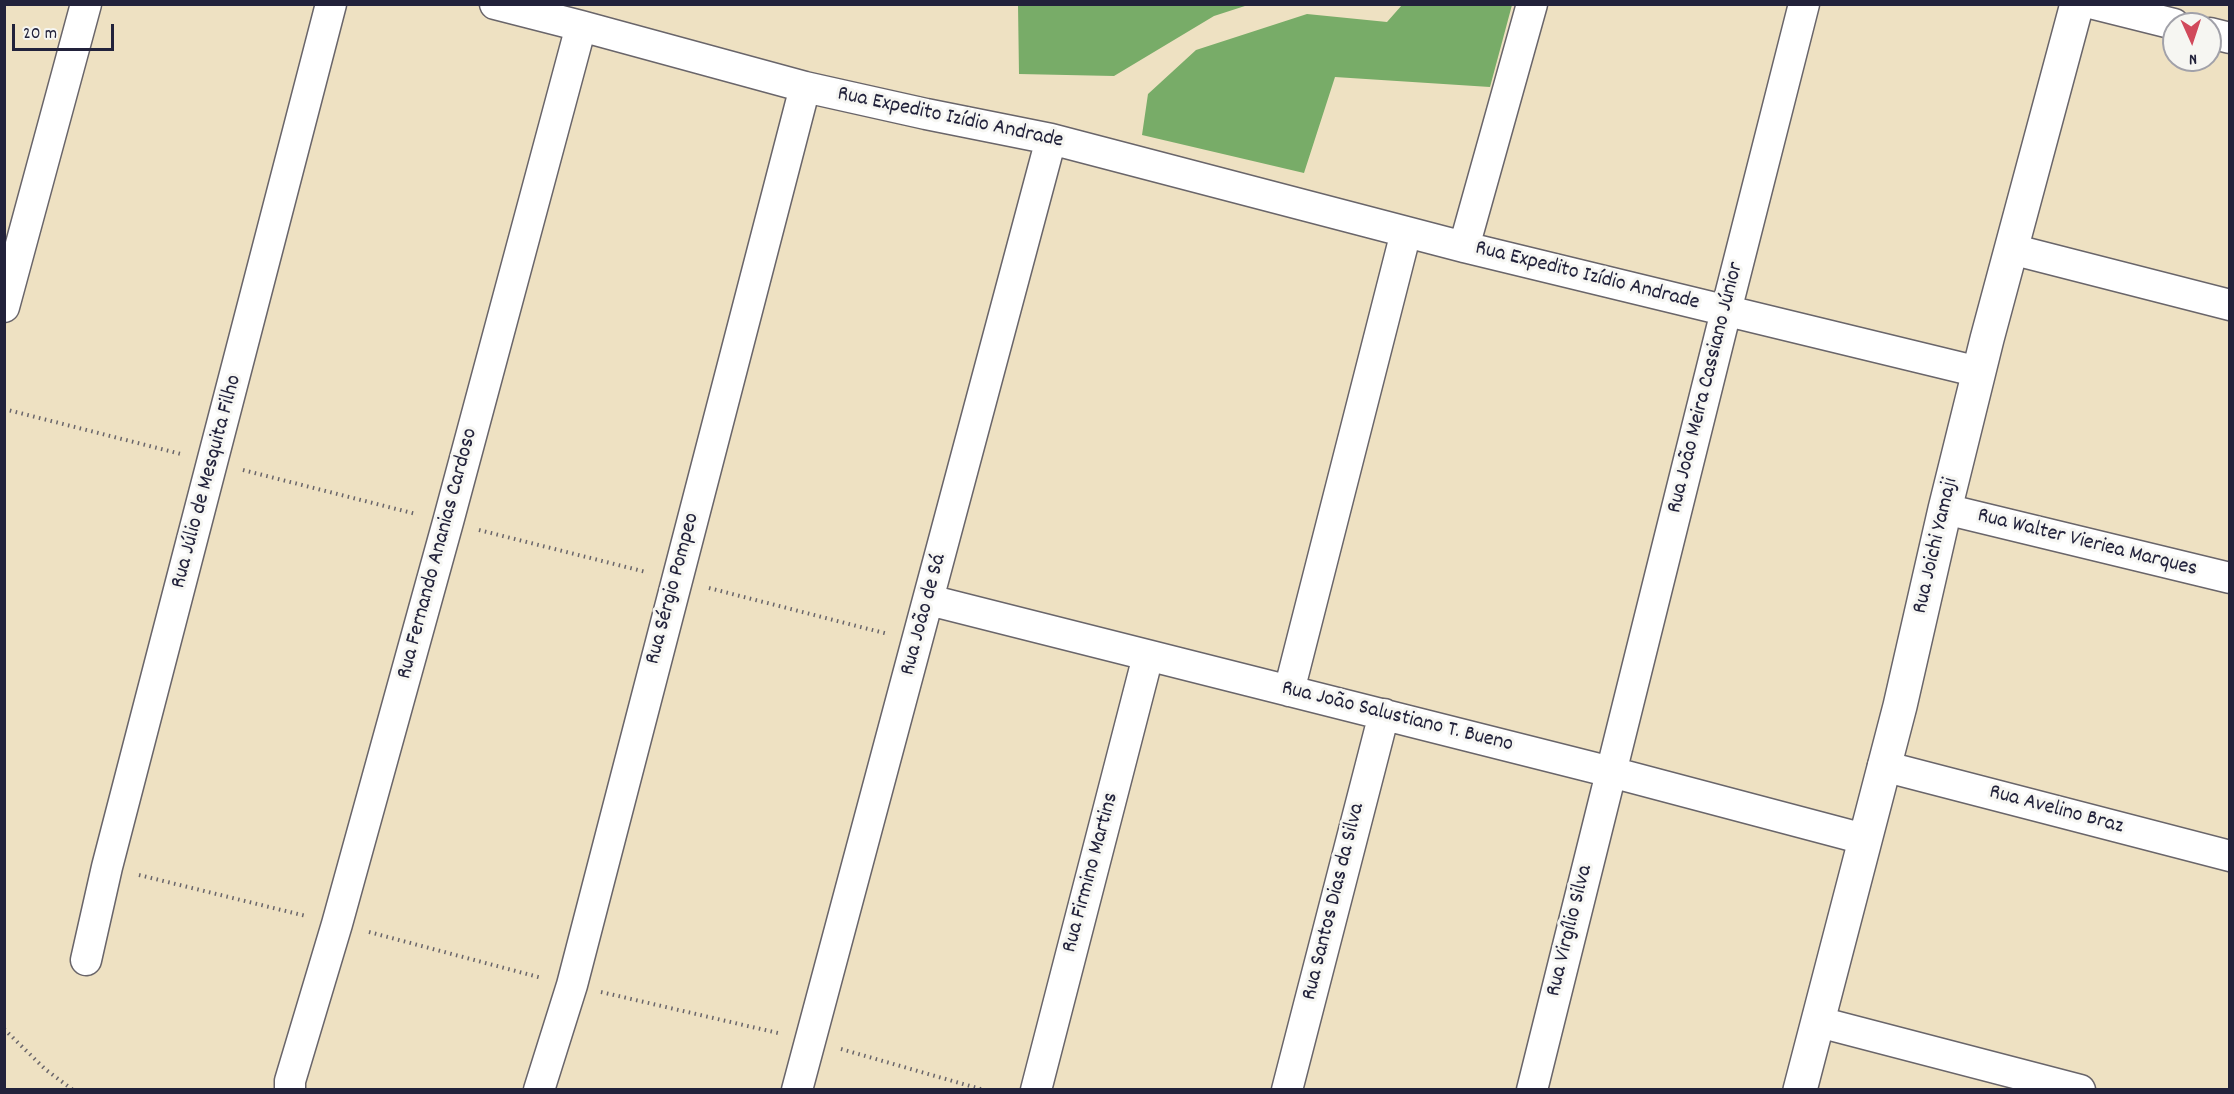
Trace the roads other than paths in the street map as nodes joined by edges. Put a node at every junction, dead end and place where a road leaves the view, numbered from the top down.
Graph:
1 (86, 4) edge
2 (331, 4) edge
3 (495, 4) edge
4 (1532, 4) edge
5 (1804, 4) edge
6 (2077, 4) edge
7 (2094, 4) edge
8 (2162, 21) edge
9 (581, 26) junction
10 (805, 87) junction
11 (1051, 139) junction
12 (1406, 232) junction
13 (1464, 247) junction
14 (2011, 249) junction
15 (2229, 305) edge
16 (4, 307) edge
17 (1726, 311) junction
18 (1978, 372) junction
19 (1945, 509) junction
20 (2229, 579) edge
21 (929, 600) junction
22 (1149, 656) junction
23 (1289, 691) junction
24 (1384, 714) junction
25 (1883, 766) junction
26 (1611, 772) junction
27 (1864, 839) junction
28 (2229, 856) edge
29 (86, 960) dead end
30 (1819, 1022) junction
31 (290, 1085) edge
32 (539, 1089) edge
33 (796, 1089) edge
34 (1036, 1089) edge
35 (1287, 1089) edge
36 (1532, 1089) edge
37 (1800, 1089) edge
38 (2080, 1089) edge

1 - 16 street
2 - 29 street, Rua Júlio de Mesquita Filho
3 - 9 street, Rua Expedito Izídio Andrade
4 - 13 street
5 - 17 street, Rua João Meira Cassiano Júnior
6 - 14 main road, Rua Joichi Yamaji
7 - 8 street
9 - 10 street, Rua Expedito Izídio Andrade
9 - 31 street, Rua Fernando Ananias Cardoso
10 - 11 street, Rua Expedito Izídio Andrade
10 - 32 street, Rua Sérgio Pompeo
11 - 12 street, Rua Expedito Izídio Andrade
11 - 21 street, Rua João de Sá
12 - 13 street, Rua Expedito Izídio Andrade
12 - 23 street
13 - 17 street, Rua Expedito Izídio Andrade
14 - 15 street
14 - 18 main road, Rua Joichi Yamaji
17 - 18 street, Rua Expedito Izídio Andrade
17 - 26 street, Rua João Meira Cassiano Júnior
18 - 19 main road, Rua Joichi Yamaji
19 - 20 street, Rua Walter Vieriea Marques
19 - 25 main road, Rua Joichi Yamaji
21 - 22 street, Rua João Salustiano T. Bueno
21 - 33 street, Rua João de Sá
22 - 23 street, Rua João Salustiano T. Bueno
22 - 34 street, Rua Firmino Martins
23 - 24 street, Rua João Salustiano T. Bueno
24 - 26 street, Rua João Salustiano T. Bueno
24 - 35 street, Rua Santos Dias da Silva
25 - 27 main road, Rua Joichi Yamaji
25 - 28 street, Rua Avelino Braz
26 - 27 street, Rua João Salustiano T. Bueno
26 - 36 street, Rua Virgílio Silva
27 - 30 main road, Rua Joichi Yamaji
30 - 37 main road, Rua Joichi Yamaji
30 - 38 street

